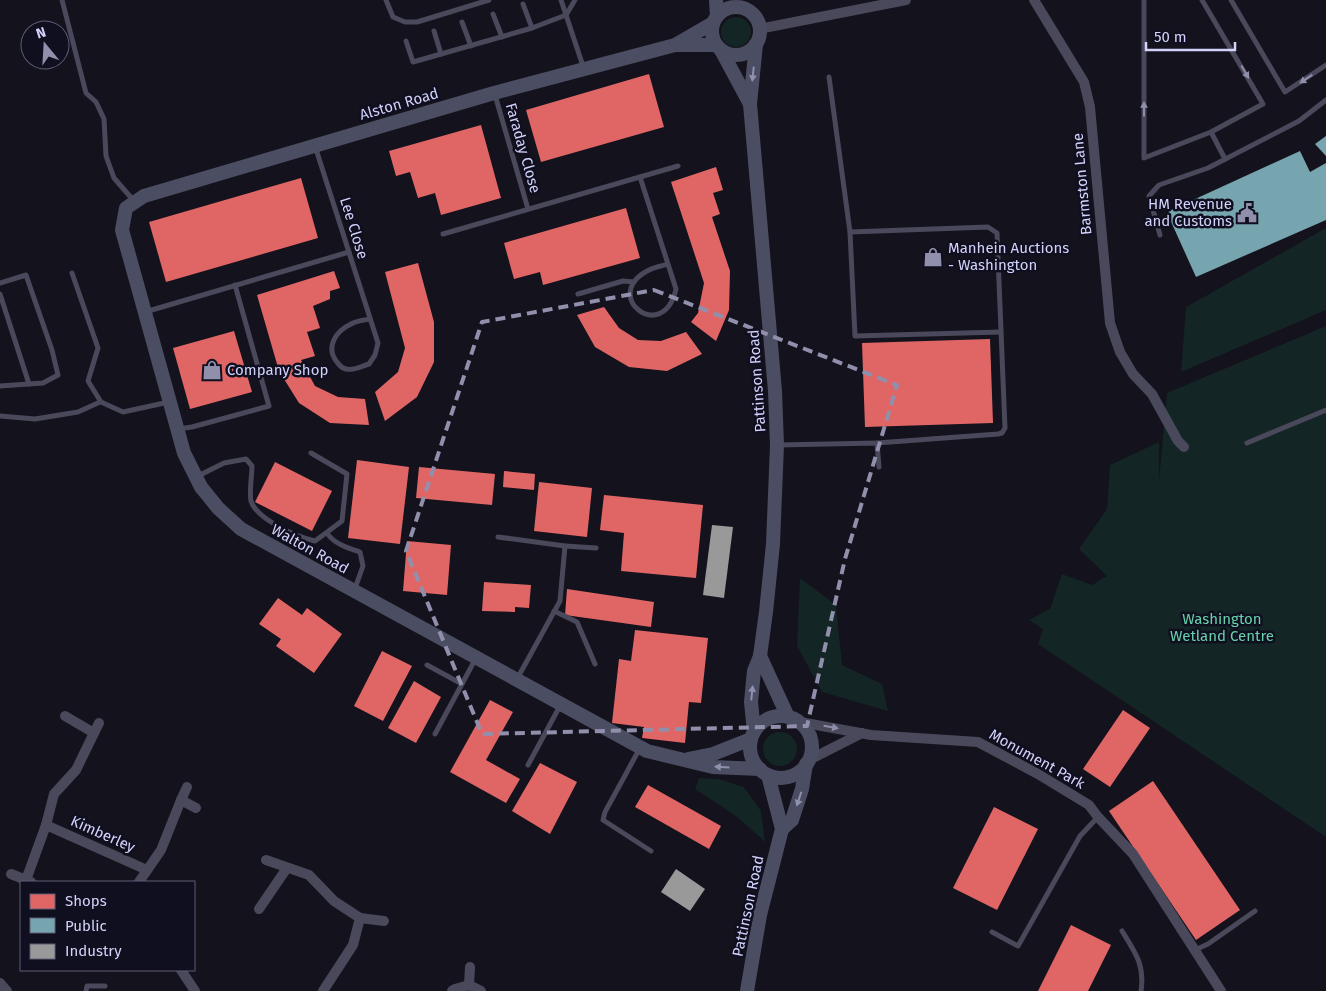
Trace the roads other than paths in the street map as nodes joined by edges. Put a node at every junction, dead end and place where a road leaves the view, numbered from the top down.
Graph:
1 (62, 0) edge
2 (386, 0) edge
3 (489, 0) edge
4 (561, 0) edge
5 (575, 0) edge
6 (716, 0) edge
7 (906, 0) edge
8 (1034, 0) edge
9 (1144, 0) edge
10 (1202, 0) edge
11 (1230, 0) edge
12 (474, 3) edge
13 (523, 4) dead end
14 (747, 6) edge
15 (494, 14) dead end
16 (566, 15) junction
17 (715, 20) junction
18 (462, 22) dead end
19 (532, 28) junction
20 (759, 29) junction
21 (434, 31) dead end
22 (502, 37) junction
23 (406, 41) dead end
24 (756, 44) junction
25 (675, 45) junction
26 (471, 46) junction
27 (718, 47) junction
28 (442, 54) junction
29 (1326, 65) edge
30 (584, 69) junction
31 (828, 77) dead end
32 (494, 93) junction
33 (1326, 100) edge
34 (750, 104) junction
35 (1212, 132) junction
36 (315, 146) junction
37 (1225, 160) junction
38 (678, 166) dead end
39 (640, 177) junction
40 (135, 202) junction
41 (528, 209) junction
42 (850, 232) junction
43 (443, 234) dead end
44 (1160, 235) dead end
45 (349, 252) junction
46 (668, 264) junction
47 (72, 273) dead end
48 (634, 282) junction
49 (0, 283) edge
50 (235, 285) junction
51 (0, 294) edge
52 (578, 294) dead end
53 (144, 312) junction
54 (370, 319) junction
55 (1001, 332) junction
56 (28, 384) junction
57 (0, 386) edge
58 (100, 402) junction
59 (170, 402) junction
60 (1326, 410) edge
61 (0, 416) edge
62 (177, 429) junction
63 (877, 442) junction
64 (1247, 443) dead end
65 (777, 445) junction
66 (1184, 447) dead end
67 (311, 453) dead end
68 (879, 467) dead end
69 (195, 477) junction
70 (327, 533) junction
71 (498, 537) dead end
72 (565, 546) junction
73 (596, 548) dead end
74 (354, 591) junction
75 (554, 611) junction
76 (760, 656) junction
77 (476, 658) junction
78 (595, 664) dead end
79 (426, 665) dead end
80 (516, 680) junction
81 (462, 684) junction
82 (561, 704) junction
83 (65, 716) dead end
84 (794, 719) junction
85 (99, 723) dead end
86 (94, 733) junction
87 (862, 733) junction
88 (435, 734) dead end
89 (752, 736) junction
90 (640, 747) junction
91 (685, 759) junction
92 (807, 762) junction
93 (528, 765) dead end
94 (764, 772) junction
95 (187, 787) dead end
96 (182, 800) junction
97 (196, 808) dead end
98 (1098, 817) junction
99 (46, 825) junction
100 (782, 829) junction
101 (651, 851) dead end
102 (266, 860) dead end
103 (287, 868) junction
104 (147, 870) junction
105 (11, 874) dead end
106 (29, 881) edge
107 (140, 881) edge
108 (259, 909) dead end
109 (1255, 911) dead end
110 (360, 918) junction
111 (384, 921) dead end
112 (1122, 931) dead end
113 (992, 932) dead end
114 (1195, 951) junction
115 (470, 967) dead end
116 (182, 971) edge
117 (0, 983) edge
118 (469, 985) junction
119 (105, 986) dead end
120 (7, 991) edge
121 (86, 991) edge
122 (195, 991) edge
123 (324, 991) edge
124 (452, 991) edge
125 (481, 991) edge
126 (747, 991) edge
127 (1142, 991) edge
128 (1221, 991) edge

1 - 40 lane
2 - 12 lane
3 - 12 lane
4 - 16 lane
5 - 16 lane
6 - 17 street
7 - 20 street
8 - 66 street, Barmston Lane
35 -> 9 lane
10 -> 35 lane
29 -> 11 lane
13 - 19 lane
14 - 17 street
14 - 20 street
15 - 22 lane
16 - 19 lane
16 - 30 lane
17 - 25 street, Alston Road
17 - 27 street
18 - 26 lane
19 - 22 lane
20 - 24 street
21 - 28 lane
22 - 26 lane
23 - 28 lane
24 - 27 street
24 -> 34 street, Pattinson Road
25 - 27 street, Alston Road
25 - 30 street, Alston Road
26 - 28 lane
27 - 34 street, Pattinson Road
30 - 32 street, Alston Road
31 - 42 lane
32 - 36 street, Alston Road
32 - 41 lane, Faraday Close
33 - 37 lane
34 - 65 street, Pattinson Road
35 - 37 lane
36 - 40 street, Alston Road
36 - 45 lane, Lee Close
37 - 44 lane
38 - 39 lane, Faraday Close
39 - 41 lane, Faraday Close
39 - 46 lane
40 - 53 street, Walton Road
41 - 43 lane, Faraday Close
42 - 55 lane
42 - 55 lane
45 - 50 lane
45 - 54 lane, Lee Close
46 - 48 lane
46 - 48 lane
47 - 58 lane
48 - 52 lane
49 - 56 lane
50 - 53 lane
50 - 62 lane
51 - 56 lane
53 - 59 street, Walton Road
54 - 54 lane, Lee Close
55 - 63 lane
56 - 57 lane
58 - 59 lane
58 - 61 lane
59 - 62 street, Walton Road
60 - 64 lane
62 - 69 street, Walton Road
63 - 65 lane
63 - 68 lane
65 - 76 street, Pattinson Road
67 - 70 lane
69 - 70 lane
69 - 74 street, Walton Road
70 - 74 lane
71 - 72 lane
72 - 73 lane
72 - 75 lane
74 - 77 street, Walton Road
75 - 78 lane
75 - 80 lane
76 - 84 street
89 -> 76 street, Pattinson Road
77 - 80 street, Walton Road
77 - 81 lane
79 - 81 lane
80 - 82 street, Walton Road
81 - 88 lane
82 - 90 street, Walton Road
82 - 93 lane
83 - 86 street
84 -> 87 street, Monument Park
84 - 89 street
84 - 92 street
85 - 86 street, Kimberley
86 - 99 street, Kimberley
87 - 92 street
87 - 98 street, Monument Park
89 - 91 street, Walton Road
89 - 94 street
90 - 91 street, Walton Road
90 - 101 lane
94 -> 91 street, Walton Road
92 - 94 street
92 -> 100 street, Pattinson Road
94 - 100 street, Pattinson Road
95 - 96 street
96 - 97 street
96 - 104 street
98 - 113 lane
98 - 114 street, Monument Park
99 - 104 street, Kimberley
99 - 106 street, Kimberley
100 - 126 street, Pattinson Road
102 - 103 street
103 - 108 street
103 - 110 street
104 - 107 street
105 - 106 street, Kimberley
109 - 114 lane
110 - 111 street
110 - 123 street
112 - 127 lane
114 - 128 street, Monument Park
115 - 118 street
116 - 122 street
117 - 120 street
118 - 124 street
118 - 125 street
119 - 121 lane

